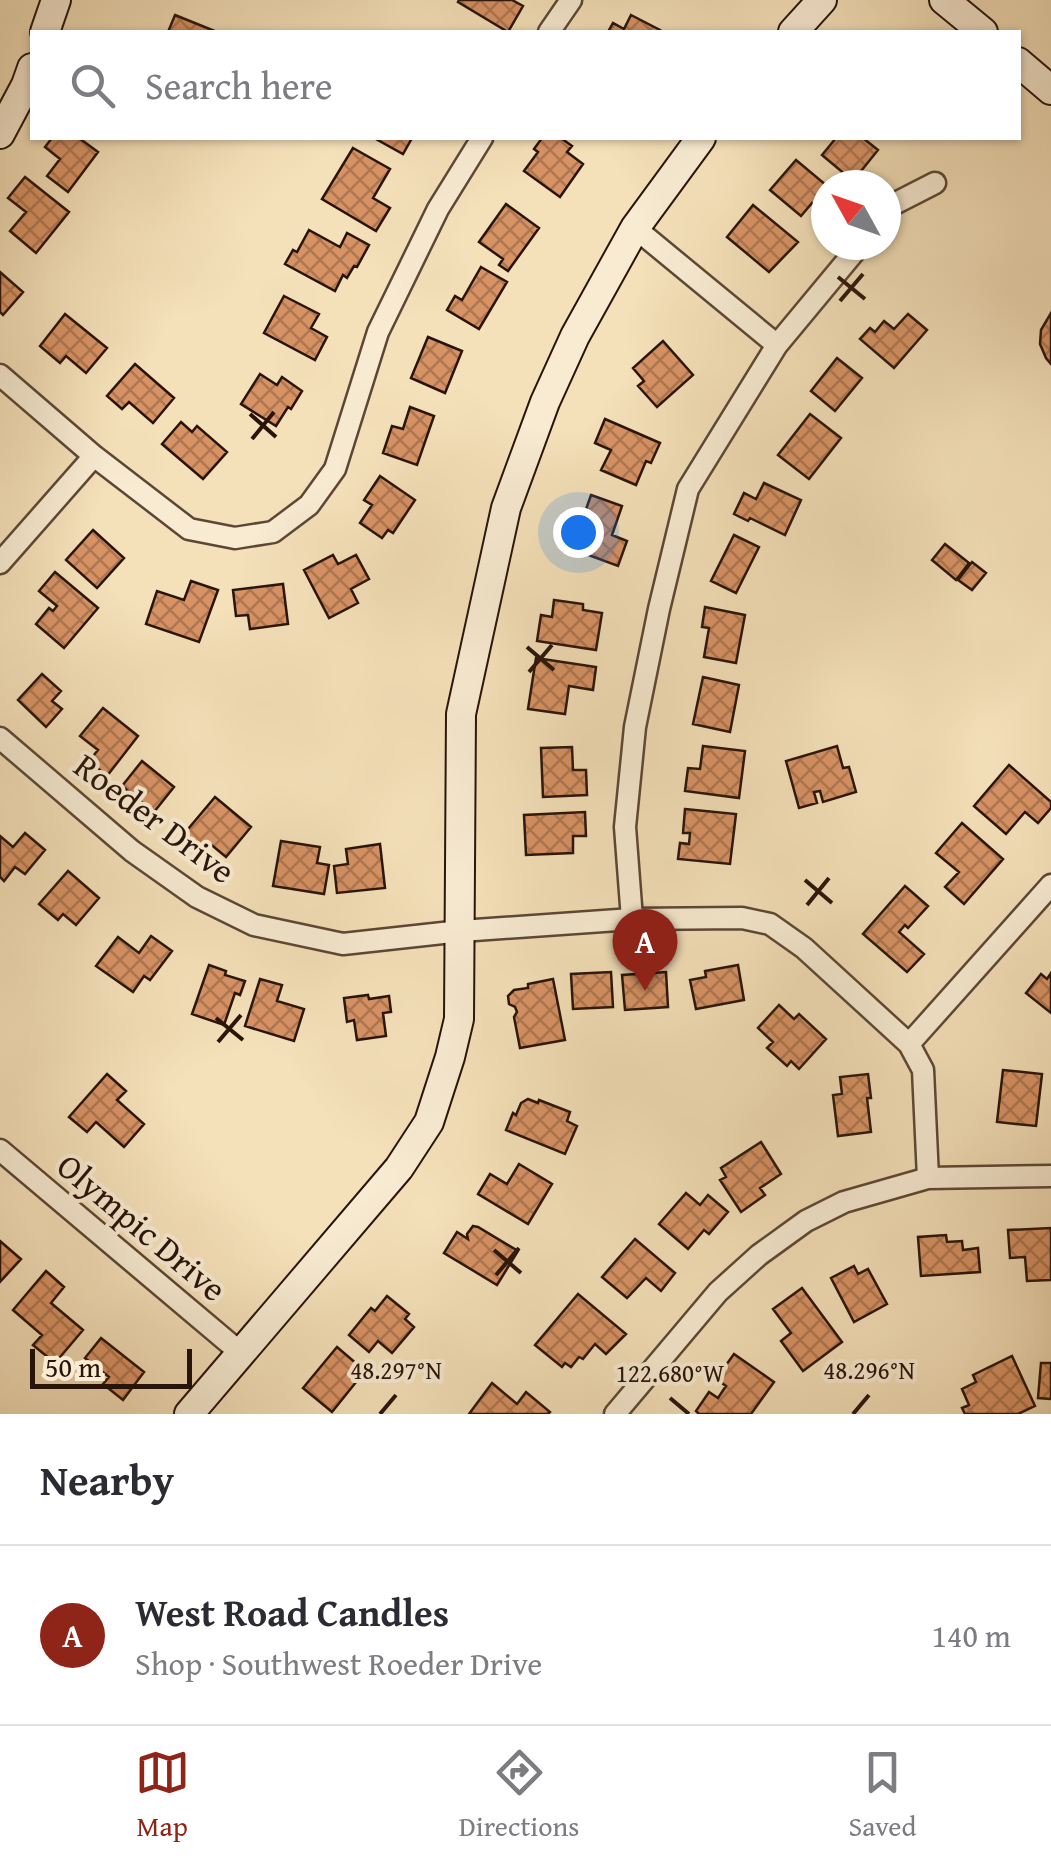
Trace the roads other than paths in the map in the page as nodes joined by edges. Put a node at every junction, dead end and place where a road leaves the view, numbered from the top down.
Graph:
1 (56, 0) edge
2 (571, 0) edge
3 (822, 0) edge
4 (944, 0) edge
5 (45, 30) edge
6 (550, 30) edge
7 (795, 30) edge
8 (981, 30) edge
9 (1021, 65) edge
10 (30, 74) edge
11 (1051, 90) edge
12 (0, 134) edge
13 (481, 140) edge
14 (700, 140) edge
15 (936, 183) dead end
16 (901, 200) edge
17 (635, 228) junction
18 (847, 260) edge
19 (777, 344) junction
20 (0, 376) edge
21 (94, 456) junction
22 (0, 563) edge
23 (0, 738) edge
24 (1051, 884) edge
25 (632, 919) junction
26 (461, 931) junction
27 (910, 1044) junction
28 (0, 1150) edge
29 (1051, 1176) edge
30 (928, 1178) junction
31 (242, 1354) junction
32 (190, 1414) edge
33 (615, 1414) edge

1 - 5 street
2 - 6 street
3 - 7 street
4 - 8 street
9 - 11 street
10 - 12 street
13 - 21 street
14 - 17 street
15 - 16 street
17 - 19 street
17 - 26 street
18 - 19 street
19 - 25 street
20 - 21 street
21 - 22 street
23 - 26 street, Roeder Drive
24 - 27 street
25 - 26 street, Roeder Drive
25 - 27 street, Roeder Drive
26 - 31 street
27 - 30 street
28 - 31 street, Olympic Drive
29 - 30 street
30 - 33 street
31 - 32 street

